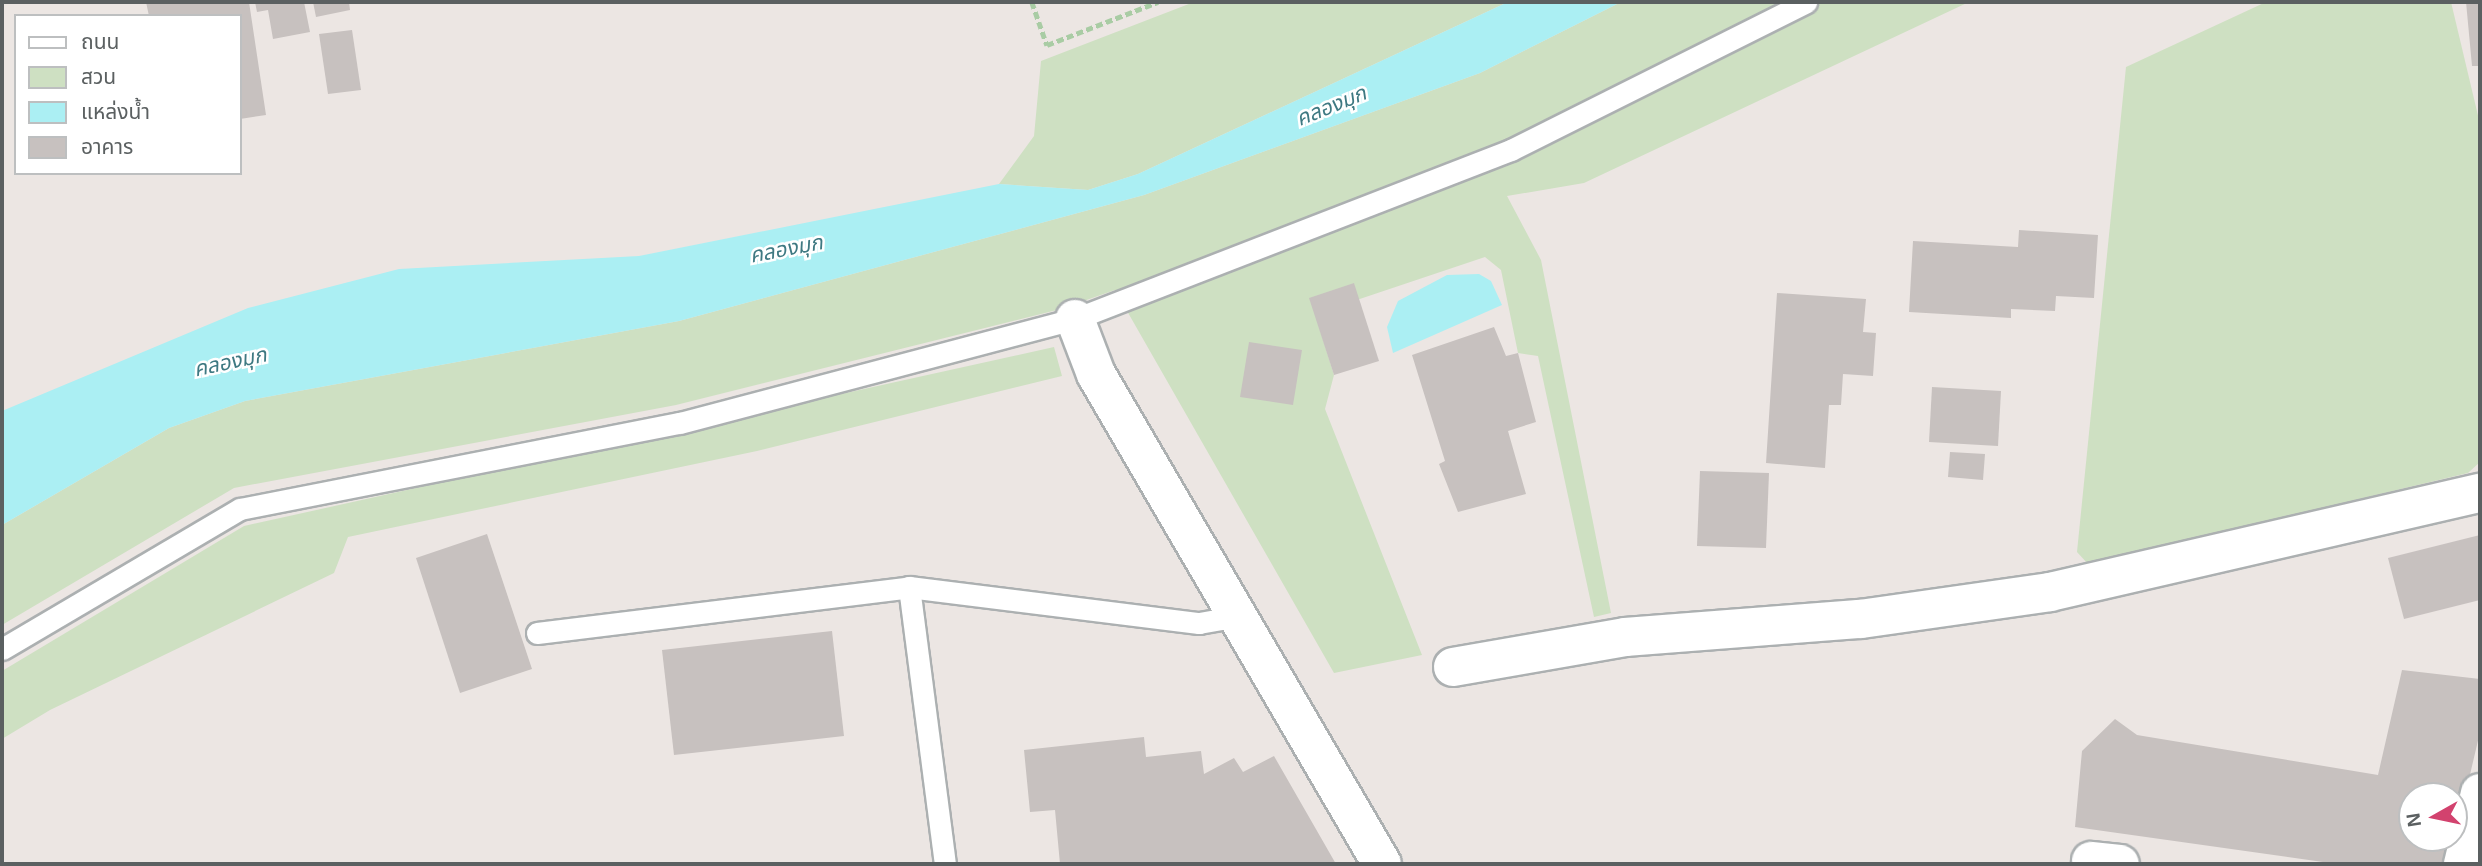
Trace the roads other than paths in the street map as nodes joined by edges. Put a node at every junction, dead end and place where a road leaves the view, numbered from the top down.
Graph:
1 (1806, 2) edge
2 (1075, 319) junction
3 (2480, 493) edge
4 (909, 587) junction
5 (1237, 616) junction
6 (537, 633) dead end
7 (2, 649) edge
8 (1453, 667) dead end
9 (2480, 793) edge
10 (945, 864) edge
11 (1382, 864) edge
12 (2463, 864) edge

1 - 2 lane
2 - 5 street
2 - 7 lane
3 - 8 street
4 - 5 lane
4 - 6 lane
4 - 10 lane
5 - 11 street
9 - 12 street

